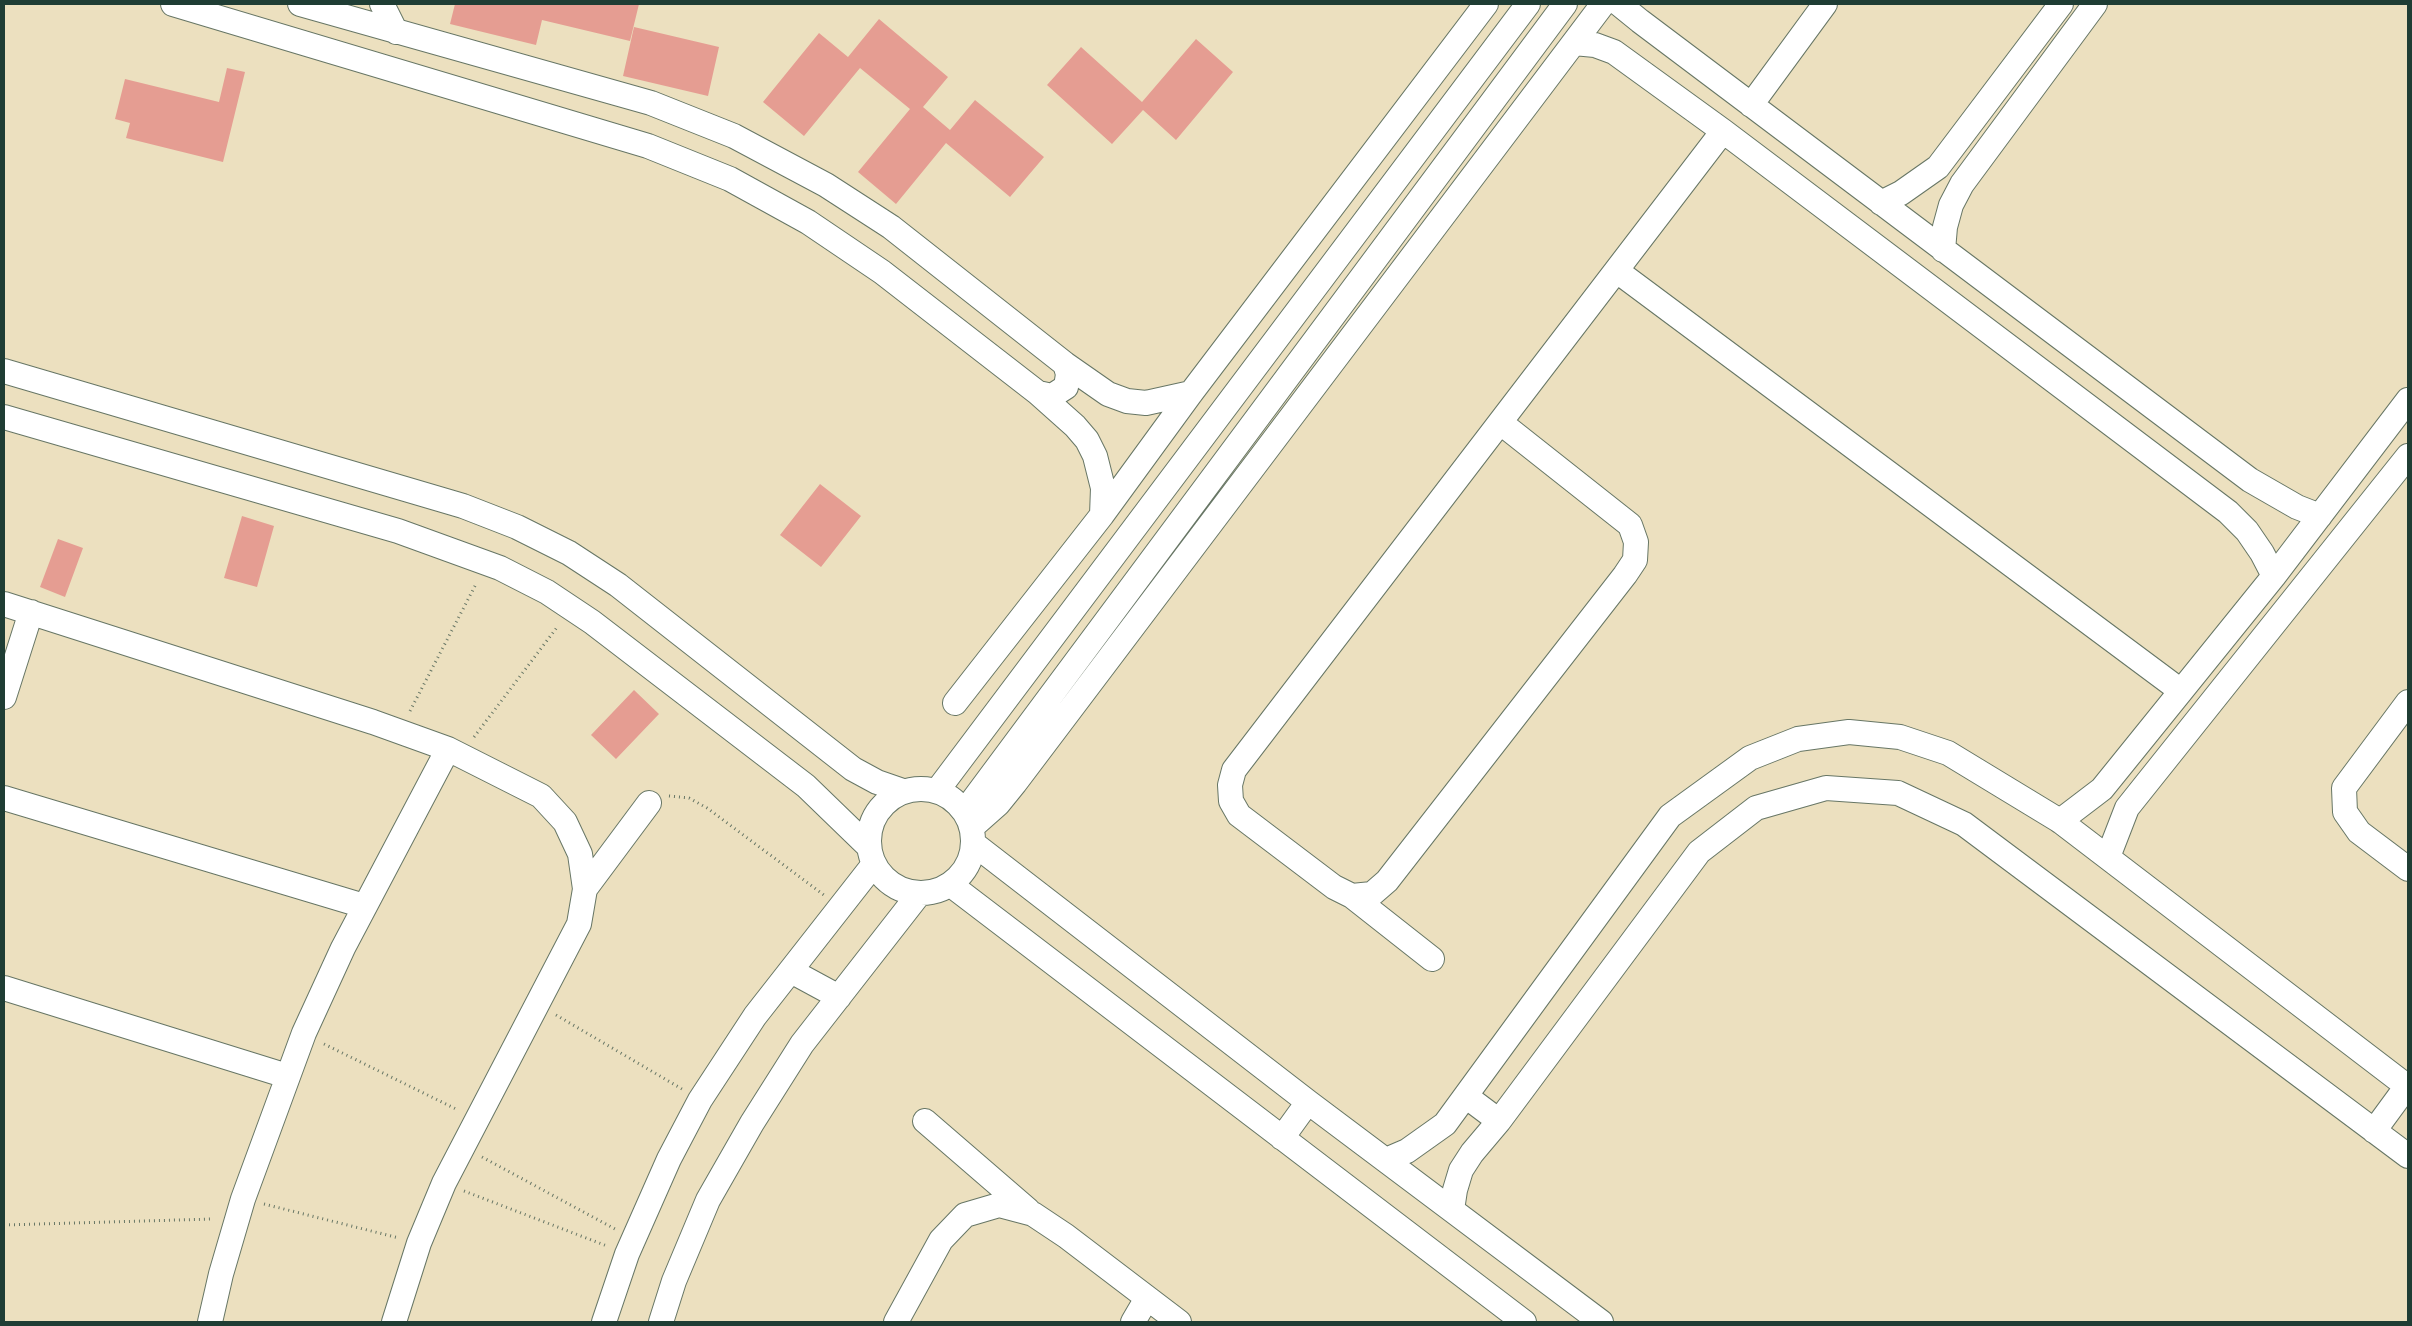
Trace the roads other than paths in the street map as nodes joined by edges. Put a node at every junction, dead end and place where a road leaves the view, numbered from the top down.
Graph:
1 (173, 4) edge
2 (300, 4) edge
3 (382, 4) edge
4 (1486, 4) edge
5 (1528, 4) edge
6 (1565, 4) edge
7 (1603, 4) edge
8 (1620, 4) edge
9 (1825, 4) edge
10 (2061, 4) edge
11 (2095, 4) edge
12 (396, 32) junction
13 (1574, 43) junction
14 (1522, 61) junction
15 (1548, 77) junction
16 (1751, 105) junction
17 (1723, 131) junction
18 (1881, 203) junction
19 (1943, 250) junction
20 (1617, 271) junction
21 (1065, 364) junction
22 (4, 371) edge
23 (1038, 393) junction
24 (1191, 393) junction
25 (2408, 400) edge
26 (4, 417) edge
27 (1500, 423) junction
28 (2408, 456) edge
29 (1102, 515) junction
30 (2320, 516) junction
31 (2274, 576) junction
32 (4, 604) edge
33 (31, 612) junction
34 (2181, 690) junction
35 (4, 697) edge
36 (2408, 702) edge
37 (955, 703) dead end
38 (454, 752) junction
39 (937, 790) junction
40 (903, 792) junction
41 (4, 798) edge
42 (649, 803) road end
43 (2060, 821) junction
44 (970, 828) junction
45 (871, 855) junction
46 (2108, 857) junction
47 (2408, 869) edge
48 (951, 885) junction
49 (585, 889) junction
50 (919, 894) junction
51 (1352, 896) junction
52 (364, 906) junction
53 (1432, 959) dead end
54 (790, 971) junction
55 (4, 988) edge
56 (838, 997) junction
57 (287, 1076) junction
58 (2408, 1086) edge
59 (1467, 1097) junction
60 (1308, 1102) junction
61 (924, 1121) dead end
62 (1499, 1121) junction
63 (2374, 1131) junction
64 (1282, 1138) junction
65 (2408, 1156) edge
66 (1386, 1160) junction
67 (1452, 1210) junction
68 (1033, 1214) junction
69 (1147, 1298) junction
70 (210, 1322) edge
71 (394, 1322) edge
72 (604, 1322) edge
73 (661, 1322) edge
74 (896, 1322) edge
75 (1134, 1322) edge
76 (1180, 1322) edge
77 (1524, 1322) edge
78 (1601, 1322) edge

1 - 23 street
2 - 12 street
3 - 12 street
4 - 24 street
5 - 39 street
6 - 14 street
7 - 13 street
8 - 16 street
9 - 16 street
10 - 18 street
11 - 19 street
12 - 21 street
13 - 15 street
13 - 17 street
14 - 15 street
14 - 44 street
15 - 44 street
16 - 18 street
17 - 20 street
17 - 31 street
18 - 19 street
19 - 30 street
20 - 27 street
20 - 34 street
21 - 23 street
21 - 24 street
22 - 40 street
23 - 29 street
24 - 29 street
25 - 30 street
26 - 45 street
27 - 51 street
27 - 51 street
28 - 46 street
29 - 37 street
30 - 31 street
31 - 34 street
32 - 33 street
33 - 35 street
33 - 38 street
34 - 43 street
36 - 47 street
38 - 49 street
38 - 52 street
39 - 40 street
39 - 44 street
40 - 45 street
41 - 52 street
42 - 49 street
43 - 46 street
43 - 59 street
44 - 48 street
44 - 60 street
45 - 50 street
45 - 54 street
46 - 58 street
48 - 50 street
48 - 64 street
49 - 71 street
50 - 56 street
51 - 53 street
52 - 57 street
54 - 56 street
54 - 72 street
55 - 57 street
56 - 73 street
57 - 70 street
58 - 63 street
59 - 62 street
59 - 66 street
60 - 64 street
60 - 66 street
61 - 68 street
62 - 63 street
62 - 67 street
63 - 65 street
64 - 77 street
66 - 67 street
67 - 78 street
68 - 69 street
68 - 74 street
69 - 75 street
69 - 76 street

